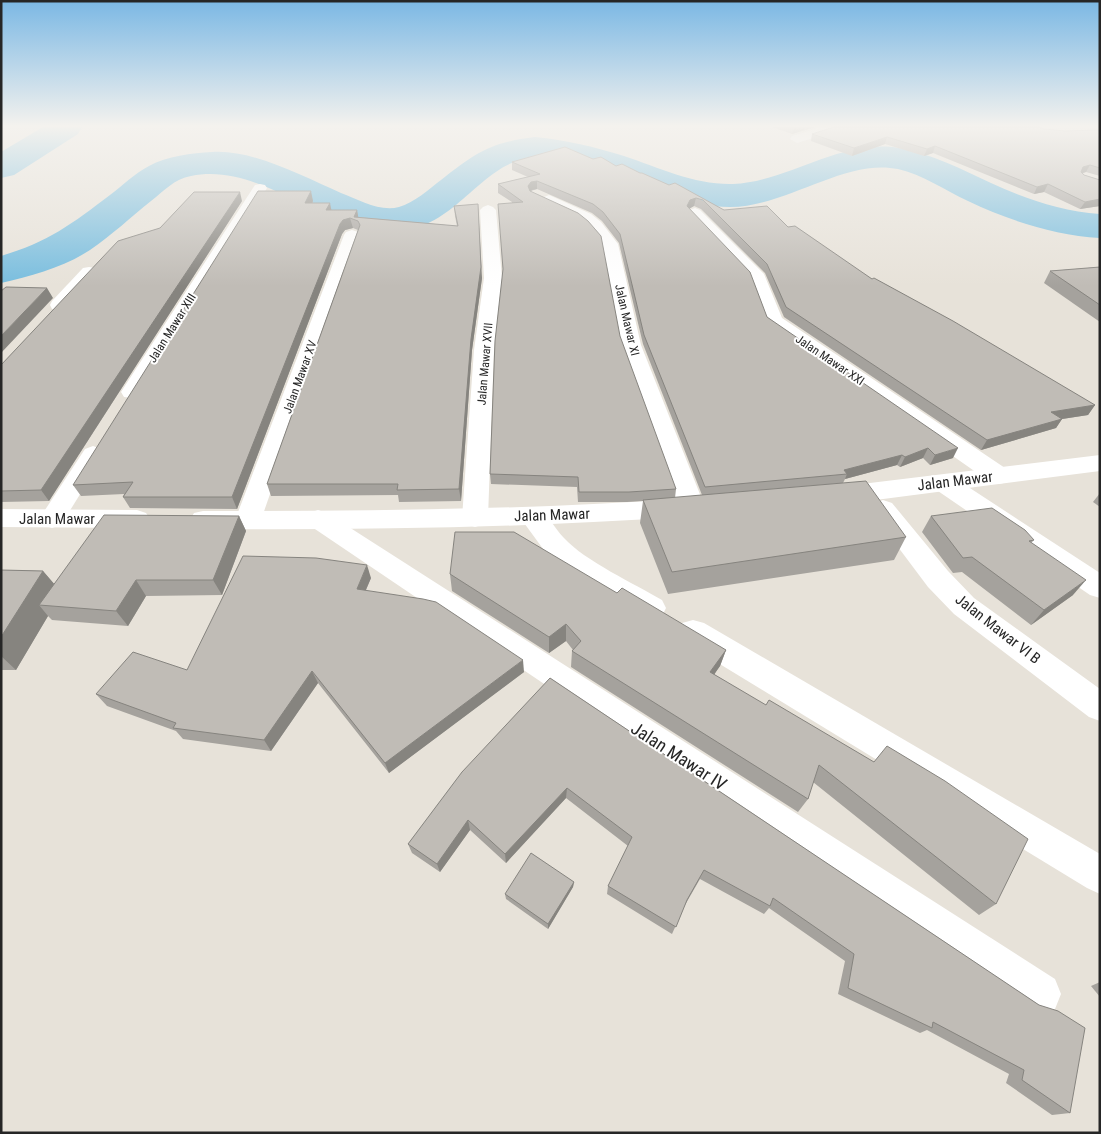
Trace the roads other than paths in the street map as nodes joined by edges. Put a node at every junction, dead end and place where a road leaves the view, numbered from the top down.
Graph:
1 (260, 188) dead end
2 (537, 195) edge
3 (488, 210) dead end
4 (696, 213) edge
5 (352, 235) edge
6 (88, 272) edge
7 (45, 321) edge
8 (120, 411) edge
9 (104, 436) edge
10 (1100, 462) edge
11 (999, 476) junction
12 (944, 483) junction
13 (870, 492) junction
14 (811, 499) edge
15 (702, 507) joint
16 (532, 516) junction
17 (1, 518) edge
18 (475, 518) junction
19 (52, 519) junction
20 (318, 519) junction
21 (248, 520) junction
22 (1100, 587) edge
23 (1100, 707) edge
24 (1100, 875) edge
25 (1040, 994) dead end

1 - 8 street, Jalan Mawar XIII
2 - 15 street, Jalan Mawar XI
3 - 18 street, Jalan Mawar XVII
4 - 11 street, Jalan Mawar XXI
5 - 21 street, Jalan Mawar XV
6 - 7 street
9 - 19 street
10 - 11 street, Jalan Mawar
11 - 12 street, Jalan Mawar
12 - 13 street, Jalan Mawar
12 - 22 street
13 - 14 street, Jalan Mawar
13 - 23 street, Jalan Mawar VI B
15 - 16 street, Jalan Mawar
16 - 18 street, Jalan Mawar
16 - 24 street
17 - 19 street, Jalan Mawar
18 - 20 street, Jalan Mawar
19 - 21 street, Jalan Mawar
20 - 21 street, Jalan Mawar
20 - 25 street, Jalan Mawar IV

